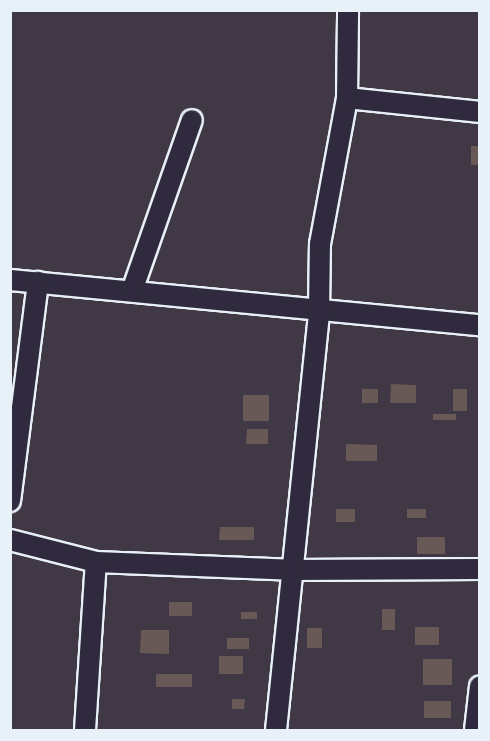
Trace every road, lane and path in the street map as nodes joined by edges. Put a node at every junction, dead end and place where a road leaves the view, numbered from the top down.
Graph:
1 (348, 10) edge
2 (347, 98) junction
3 (480, 112) edge
4 (192, 120) dead end
5 (10, 280) edge
6 (38, 282) junction
7 (132, 291) junction
8 (320, 312) junction
9 (480, 325) edge
10 (10, 501) edge
11 (10, 540) edge
12 (96, 562) junction
13 (480, 569) edge
14 (291, 570) junction
15 (480, 686) edge
16 (85, 730) edge
17 (276, 730) edge
18 (475, 730) edge

1 - 2 street
2 - 3 street
2 - 8 street
4 - 7 street
5 - 6 street
6 - 7 street
6 - 10 street
7 - 8 street
8 - 9 street
8 - 14 street
11 - 12 street
12 - 14 street
12 - 16 street
13 - 14 street
14 - 17 street
15 - 18 street

